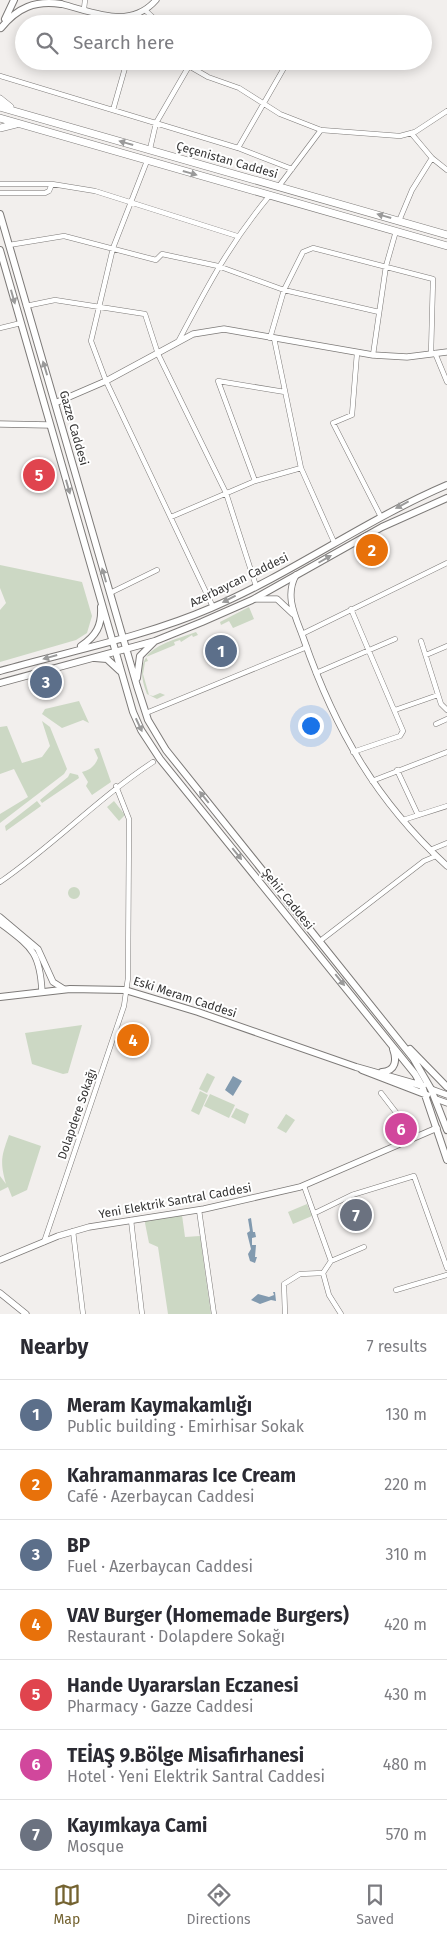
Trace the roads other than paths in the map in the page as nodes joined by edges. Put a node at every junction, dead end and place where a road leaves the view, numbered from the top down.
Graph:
1 (14, 0) edge
2 (50, 0) edge
3 (86, 0) edge
4 (156, 0) edge
5 (61, 4) junction
6 (84, 9) junction
7 (145, 10) junction
8 (113, 15) edge
9 (136, 15) edge
10 (150, 15) edge
11 (0, 29) edge
12 (124, 70) edge
13 (182, 70) edge
14 (197, 70) edge
15 (283, 70) edge
16 (0, 76) edge
17 (0, 99) edge
18 (263, 103) junction
19 (0, 106) edge
20 (113, 110) junction
21 (447, 110) edge
22 (24, 113) junction
23 (0, 118) edge
24 (156, 123) junction
25 (24, 125) junction
26 (0, 128) edge
27 (321, 130) junction
28 (411, 133) junction
29 (238, 148) junction
30 (150, 150) junction
31 (432, 158) junction
32 (147, 161) junction
33 (292, 168) junction
34 (447, 170) edge
35 (0, 184) edge
36 (52, 184) junction
37 (278, 186) junction
38 (0, 193) edge
39 (270, 195) junction
40 (130, 201) junction
41 (0, 214) edge
42 (400, 221) junction
43 (396, 231) junction
44 (447, 235) edge
45 (237, 236) junction
46 (9, 245) junction
47 (447, 246) edge
48 (113, 248) junction
49 (0, 250) edge
50 (218, 266) junction
51 (386, 266) junction
52 (284, 290) junction
53 (26, 306) junction
54 (99, 307) junction
55 (379, 312) junction
56 (21, 324) junction
57 (0, 328) edge
58 (272, 338) junction
59 (178, 343) junction
60 (447, 352) edge
61 (357, 353) junction
62 (158, 354) junction
63 (433, 354) junction
64 (373, 356) junction
65 (106, 381) junction
66 (447, 382) edge
67 (285, 392) junction
68 (55, 403) junction
69 (0, 424) edge
70 (49, 425) junction
71 (300, 468) junction
72 (255, 481) junction
73 (447, 486) edge
74 (226, 493) junction
75 (447, 498) edge
76 (381, 516) junction
77 (171, 517) junction
78 (334, 542) junction
79 (447, 563) edge
80 (157, 570) dead end
81 (296, 574) junction
82 (256, 586) junction
83 (110, 593) junction
84 (99, 594) junction
85 (252, 600) junction
86 (213, 608) junction
87 (351, 609) junction
88 (294, 616) junction
89 (302, 634) junction
90 (123, 638) junction
91 (395, 639) dead end
92 (114, 641) junction
93 (155, 641) junction
94 (421, 641) dead end
95 (447, 646) edge
96 (307, 647) junction
97 (126, 648) junction
98 (72, 650) junction
99 (117, 650) junction
100 (369, 650) junction
101 (426, 655) junction
102 (86, 658) junction
103 (0, 671) edge
104 (316, 673) junction
105 (125, 678) junction
106 (0, 683) edge
107 (137, 686) junction
108 (438, 695) junction
109 (395, 710) junction
110 (447, 710) edge
111 (146, 712) junction
112 (447, 719) edge
113 (436, 724) dead end
114 (353, 752) junction
115 (447, 752) edge
116 (153, 762) dead end
117 (397, 770) junction
118 (372, 780) junction
119 (116, 786) junction
120 (447, 806) edge
121 (418, 815) junction
122 (403, 820) junction
123 (447, 843) edge
124 (430, 850) junction
125 (436, 856) junction
126 (447, 866) edge
127 (0, 882) edge
128 (0, 917) edge
129 (0, 923) edge
130 (320, 941) junction
131 (64, 989) junction
132 (125, 990) junction
133 (42, 992) junction
134 (0, 997) edge
135 (399, 1040) junction
136 (390, 1043) junction
137 (356, 1067) junction
138 (380, 1072) junction
139 (422, 1086) junction
140 (447, 1087) edge
141 (432, 1089) junction
142 (381, 1092) dead end
143 (426, 1095) junction
144 (447, 1095) edge
145 (436, 1099) junction
146 (447, 1103) edge
147 (436, 1128) junction
148 (447, 1130) edge
149 (415, 1136) junction
150 (447, 1160) edge
151 (304, 1186) junction
152 (199, 1210) junction
153 (315, 1213) junction
154 (131, 1220) junction
155 (74, 1231) junction
156 (43, 1243) junction
157 (364, 1247) dead end
158 (0, 1260) edge
159 (331, 1261) junction
160 (447, 1268) edge
161 (323, 1273) junction
162 (447, 1275) edge
163 (396, 1290) dead end
164 (0, 1293) edge
165 (26, 1314) edge
166 (83, 1314) edge
167 (142, 1314) edge
168 (214, 1314) edge
169 (285, 1314) edge
170 (340, 1314) edge

1 - 11 main road
2 - 5 main road
3 - 6 street
4 - 7 street
5 - 6 street
5 - 11 main road
6 - 8 street
7 - 9 street
7 - 10 street
12 - 20 street
13 - 24 street
14 - 18 street
15 - 18 street
16 - 20 street
17 - 22 main road
18 - 27 street
18 - 29 street
19 - 22 main road, Çeçenistan Caddesi
20 - 24 street
21 - 28 street
30 -> 22 main road, Çeçenistan Caddesi
23 - 25 main road, Çeçenistan Caddesi
24 - 29 street
24 - 30 street
25 - 26 main road
25 - 32 main road, Çeçenistan Caddesi
27 - 28 street
27 - 33 street
28 - 31 street
29 - 33 street
30 - 37 main road, Çeçenistan Caddesi
31 - 34 street
31 - 42 street
32 -> 39 main road, Çeçenistan Caddesi
32 - 40 street
33 - 37 street
35 - 36 street
36 - 38 street
36 - 40 street
42 -> 37 main road, Çeçenistan Caddesi
39 - 43 main road, Çeçenistan Caddesi
39 - 45 street
40 - 45 street
40 - 48 street
41 - 46 main road, Gazze Caddesi
42 - 44 main road, Çeçenistan Caddesi
43 - 47 main road, Çeçenistan Caddesi
43 - 51 street
45 - 50 street
46 - 48 street
46 - 53 main road, Gazze Caddesi
48 - 50 street
48 - 54 street
49 -> 56 main road, Gazze Caddesi
50 - 52 street
50 - 59 street
51 - 52 street
51 - 55 street
51 - 63 street
52 - 55 street
52 - 58 street
53 - 54 street
68 -> 53 main road, Gazze Caddesi
54 - 62 street
54 - 65 street
55 - 64 street
56 - 57 street
56 - 70 main road, Gazze Caddesi
58 - 59 street
58 - 61 street
58 - 67 street
59 - 62 street
60 - 63 street
61 - 64 street
61 - 76 street
62 - 65 street
62 - 74 street
63 - 64 street
63 - 66 street
65 - 68 street
65 - 77 street
67 - 71 street
67 - 72 street
83 -> 68 main road, Gazze Caddesi
69 - 70 street
70 -> 84 main road, Gazze Caddesi
71 - 72 street
71 - 78 street
72 - 74 street
73 -> 76 main road, Azerbaycan Caddesi
74 - 77 street
74 - 82 street
81 -> 75 main road, Azerbaycan Caddesi
76 - 78 main road, Azerbaycan Caddesi
77 - 86 street
78 - 82 main road, Azerbaycan Caddesi
79 - 87 street
80 - 83 street
81 - 85 main road, Azerbaycan Caddesi
81 - 88 street
82 -> 86 main road, Azerbaycan Caddesi
83 - 90 main road, Gazze Caddesi
84 - 92 main road, Gazze Caddesi
84 - 98 main road
85 - 88 street
85 - 93 main road, Azerbaycan Caddesi
86 - 90 main road, Azerbaycan Caddesi
87 - 89 street
87 - 100 street
88 - 89 street
89 - 96 street
90 - 92 main road, Azerbaycan Caddesi
90 - 97 main road, Gazze Caddesi
91 - 100 street
92 - 98 main road, Azerbaycan Caddesi
92 - 99 main road, Gazze Caddesi
93 - 97 main road, Azerbaycan Caddesi
93 - 107 main road
94 - 101 street
95 - 101 street
96 - 104 street
96 - 111 street
97 - 99 main road, Azerbaycan Caddesi
97 - 107 main road, Şehir Caddesi
98 -> 103 main road, Azerbaycan Caddesi
99 - 102 main road, Azerbaycan Caddesi
99 - 105 main road, Şehir Caddesi
100 - 104 street
100 - 109 street
101 - 108 street
102 - 105 main road
102 - 106 main road, Azerbaycan Caddesi
104 - 114 street
105 -> 136 main road, Şehir Caddesi
107 - 111 main road, Şehir Caddesi
108 - 109 street
108 - 110 street
109 - 114 street
130 -> 111 main road, Şehir Caddesi
112 - 113 street
114 - 118 street
115 - 117 street
116 - 119 street
117 - 118 street
117 - 121 street
118 - 122 street
119 - 127 street
119 - 132 street, Dolapdere Sokağı
120 - 121 street
121 - 122 street
122 - 124 street
123 - 124 street
124 - 125 street
125 - 126 street
125 - 130 street
128 - 131 street
129 - 133 street
130 - 135 main road, Şehir Caddesi
131 - 132 main road, Eski Meram Caddesi
131 - 133 main road, Eski Meram Caddesi
132 - 137 main road, Eski Meram Caddesi
132 - 156 street, Dolapdere Sokağı
133 - 134 main road, Eski Meram Caddesi
135 - 140 main road
135 - 141 main road, Şehir Caddesi
136 - 138 main road
136 - 139 main road, Şehir Caddesi
137 - 138 main road, Eski Meram Caddesi
137 - 143 main road, Eski Meram Caddesi
138 - 139 main road, Eski Meram Caddesi
139 - 141 main road, Eski Meram Caddesi
139 - 143 main road, Şehir Caddesi
141 - 144 street, Eski Meram Caddesi
141 - 145 main road, Şehir Caddesi
142 - 149 street
143 - 145 main road, Eski Meram Caddesi
143 - 147 main road, Şehir Caddesi
145 - 146 street, Eski Meram Caddesi
145 - 148 main road, Şehir Caddesi
147 - 149 street, Yeni Elektrik Santral Caddesi
147 - 150 main road, Şehir Caddesi
149 - 151 street, Yeni Elektrik Santral Caddesi
151 - 152 street, Yeni Elektrik Santral Caddesi
151 - 153 street
152 - 154 street, Yeni Elektrik Santral Caddesi
152 - 168 street
153 - 159 street
153 - 160 street
154 - 155 street, Yeni Elektrik Santral Caddesi
154 - 167 street
155 - 156 street, Yeni Elektrik Santral Caddesi
155 - 166 street
156 - 158 street, Yeni Elektrik Santral Caddesi
157 - 159 street
159 - 161 street
161 - 169 street
161 - 170 street
162 - 163 street
164 - 165 street

